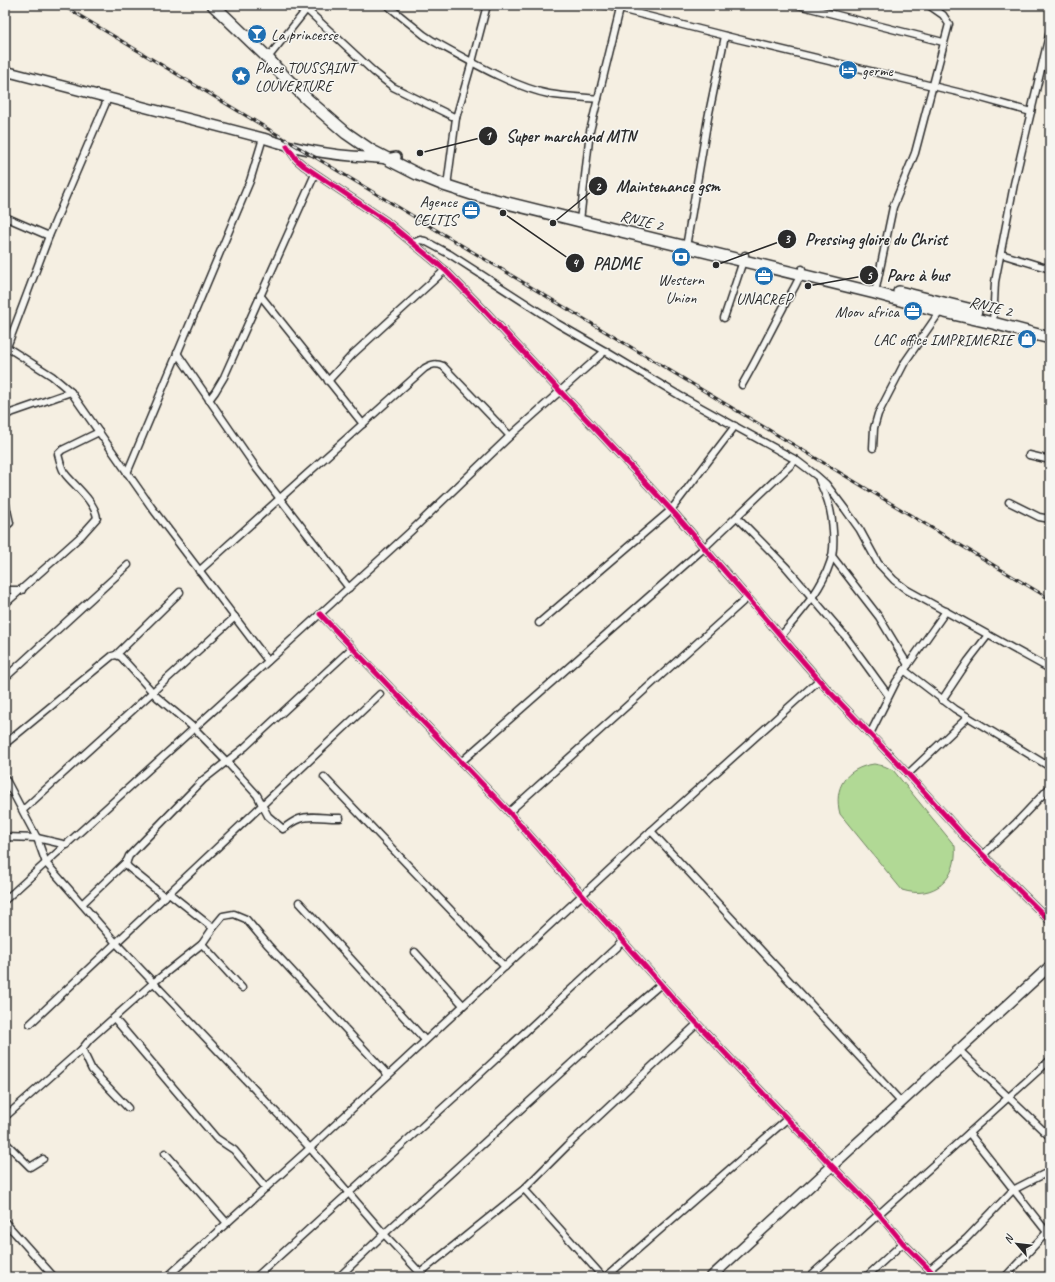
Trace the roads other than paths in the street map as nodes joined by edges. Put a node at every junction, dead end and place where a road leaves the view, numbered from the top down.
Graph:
1 (213, 5) edge
2 (387, 5) edge
3 (487, 5) edge
4 (604, 5) edge
5 (798, 5) edge
6 (930, 6) edge
7 (308, 7) edge
8 (620, 7) edge
9 (1050, 31) edge
10 (725, 36) junction
11 (943, 42) junction
12 (1048, 50) edge
13 (268, 57) junction
14 (472, 62) junction
15 (5, 71) edge
16 (933, 86) junction
17 (108, 98) junction
18 (598, 98) junction
19 (1031, 112) junction
20 (456, 118) junction
21 (263, 138) junction
22 (287, 146) junction
23 (392, 158) junction
24 (315, 174) junction
25 (447, 183) junction
26 (5, 218) edge
27 (580, 218) junction
28 (48, 236) junction
29 (413, 243) junction
30 (686, 244) junction
31 (1001, 254) junction
32 (744, 258) junction
33 (1050, 269) edge
34 (445, 270) junction
35 (802, 272) junction
36 (876, 290) junction
37 (260, 295) junction
38 (941, 307) junction
39 (724, 318) dead end
40 (994, 319) junction
41 (1050, 330) edge
42 (1036, 331) junction
43 (1050, 338) edge
44 (6, 346) edge
45 (605, 351) junction
46 (177, 353) junction
47 (328, 381) junction
48 (742, 385) dead end
49 (561, 391) junction
50 (71, 392) junction
51 (209, 400) junction
52 (5, 416) edge
53 (363, 424) junction
54 (735, 426) junction
55 (99, 432) junction
56 (510, 436) junction
57 (873, 448) dead end
58 (1029, 454) dead end
59 (796, 460) junction
60 (1050, 460) edge
61 (127, 473) junction
62 (817, 476) junction
63 (280, 498) junction
64 (5, 501) edge
65 (1009, 502) dead end
66 (671, 510) junction
67 (737, 517) junction
68 (1050, 519) edge
69 (5, 527) edge
70 (704, 548) junction
71 (832, 556) junction
72 (128, 565) dead end
73 (199, 571) junction
74 (349, 588) junction
75 (5, 590) edge
76 (22, 590) junction
77 (180, 592) dead end
78 (747, 598) junction
79 (812, 598) junction
80 (5, 604) edge
81 (946, 611) junction
82 (320, 614) junction
83 (235, 617) junction
84 (539, 622) dead end
85 (988, 635) junction
86 (781, 636) junction
87 (352, 648) junction
88 (116, 655) junction
89 (268, 661) junction
90 (906, 667) junction
91 (1050, 669) edge
92 (5, 678) edge
93 (819, 680) junction
94 (153, 692) junction
95 (380, 694) dead end
96 (888, 695) junction
97 (942, 700) junction
98 (968, 717) junction
99 (194, 728) junction
100 (870, 734) junction
101 (5, 744) edge
102 (226, 761) junction
103 (461, 762) junction
104 (1050, 768) edge
105 (908, 774) junction
106 (324, 777) dead end
107 (5, 778) edge
108 (1050, 786) edge
109 (262, 806) junction
110 (23, 810) junction
111 (509, 812) junction
112 (340, 818) dead end
113 (651, 831) junction
114 (5, 837) edge
115 (37, 838) junction
116 (67, 845) junction
117 (983, 855) junction
118 (126, 861) junction
119 (46, 863) junction
120 (167, 895) junction
121 (582, 895) junction
122 (5, 900) edge
123 (299, 902) dead end
124 (82, 904) junction
125 (1050, 921) edge
126 (213, 928) junction
127 (622, 942) junction
128 (116, 943) junction
129 (202, 944) junction
130 (415, 952) dead end
131 (1050, 966) edge
132 (505, 967) junction
133 (154, 983) junction
134 (661, 984) junction
135 (242, 988) dead end
136 (463, 1005) junction
137 (114, 1018) junction
138 (30, 1024) dead end
139 (697, 1024) junction
140 (425, 1040) junction
141 (82, 1049) junction
142 (959, 1050) junction
143 (1050, 1060) edge
144 (388, 1075) junction
145 (1008, 1098) junction
146 (902, 1103) junction
147 (128, 1108) dead end
148 (5, 1117) edge
149 (787, 1119) junction
150 (969, 1133) junction
151 (1050, 1137) edge
152 (5, 1142) edge
153 (310, 1148) junction
154 (165, 1153) dead end
155 (42, 1158) dead end
156 (832, 1166) junction
157 (1050, 1172) edge
158 (266, 1188) junction
159 (524, 1189) junction
160 (1013, 1190) junction
161 (348, 1193) junction
162 (879, 1214) junction
163 (5, 1222) edge
164 (227, 1223) junction
165 (1049, 1233) edge
166 (384, 1234) junction
167 (903, 1243) junction
168 (930, 1269) junction
169 (422, 1275) edge
170 (54, 1277) edge
171 (167, 1277) edge
172 (256, 1277) edge
173 (339, 1277) edge
174 (605, 1277) edge
175 (711, 1277) edge
176 (809, 1277) edge
177 (866, 1277) edge
178 (937, 1277) edge
179 (1005, 1277) edge

1 - 13 highway, RNIE 2 / RNIE 2
2 - 14 street
3 - 14 street
4 - 8 street
5 - 11 street
6 - 11 street
7 - 13 street
7 - 20 street
8 - 10 street
8 - 18 street
9 - 12 street
10 - 16 street
10 - 30 street
11 - 16 street
12 - 19 street
13 - 23 highway, RNIE 2 / RNIE 2
14 - 18 street
14 - 20 street
15 - 17 main road
16 - 19 street
16 - 36 street
17 - 21 main road
17 - 28 street
18 - 27 street
19 - 31 street
20 - 25 street
21 - 22 main road
21 - 46 street
22 - 23 main road
22 - 24 street
23 - 25 highway, RNIE 2 / RNIE 2
24 - 29 street
24 - 37 street
25 - 27 highway, RNIE 2 / RNIE 2
26 - 28 street
27 - 30 highway, RNIE 2 / RNIE 2
28 - 44 street
29 - 34 street
29 - 45 street
30 - 32 highway, RNIE 2 / RNIE 2
31 - 33 street
31 - 40 street
32 - 35 highway, RNIE 2 / RNIE 2
32 - 39 street
34 - 47 street
34 - 49 street
35 - 36 highway, RNIE 2 / RNIE 2
35 - 48 street
36 - 38 highway, RNIE 2 / RNIE 2
37 - 47 street
37 - 51 street
38 - 40 highway, RNIE 2 / RNIE 2
38 - 57 street
40 - 42 highway, RNIE 2 / RNIE 2
41 - 42 highway, RNIE 2 / RNIE 2
42 - 43 highway, RNIE 2 / RNIE 2
44 - 50 street
45 - 49 street
45 - 54 street
46 - 51 street
46 - 61 street
47 - 53 street
49 - 56 street
49 - 66 street
50 - 52 street
50 - 55 street
51 - 63 street
53 - 56 street
53 - 63 street
54 - 59 street
54 - 66 street
55 - 61 street
55 - 76 street
56 - 74 street
58 - 60 street
59 - 62 street
59 - 67 street
61 - 73 street
62 - 71 street
62 - 81 street
63 - 73 street
63 - 74 street
64 - 69 street
65 - 68 street
66 - 70 street
66 - 84 street
67 - 70 street
67 - 79 street
70 - 78 street
70 - 103 street
71 - 79 street
71 - 90 street
72 - 92 street
73 - 83 street
74 - 82 street
75 - 76 street
76 - 80 street
77 - 88 street
78 - 86 street
78 - 111 street
79 - 86 street
79 - 96 street
81 - 85 street
81 - 90 street
82 - 87 street
82 - 89 street
83 - 89 street
83 - 94 street
85 - 91 street
85 - 97 street
86 - 93 street
87 - 102 street
87 - 103 street
88 - 94 street
88 - 101 street
89 - 99 street
90 - 96 street
90 - 97 street
93 - 100 street
93 - 113 street
94 - 99 street
94 - 110 street
95 - 109 street
96 - 100 street
97 - 98 street
98 - 104 street
98 - 105 street
99 - 102 street
99 - 116 street
100 - 105 street
102 - 109 street
102 - 118 street
103 - 111 street
105 - 117 street
106 - 132 street
107 - 110 street
108 - 117 street
109 - 112 street
109 - 120 street
110 - 115 street
111 - 121 street
113 - 121 street
113 - 146 street
114 - 115 street
115 - 116 street
115 - 119 street
116 - 119 street
117 - 125 street
118 - 120 street
118 - 124 street
119 - 122 street
119 - 124 street
120 - 126 street
120 - 128 street
121 - 127 street
121 - 132 street
123 - 140 street
124 - 128 street
126 - 129 street
126 - 144 street
127 - 134 street
127 - 161 street
128 - 133 street
128 - 138 street
129 - 133 street
129 - 135 street
130 - 136 street
131 - 142 main road
132 - 136 street
133 - 137 street
133 - 153 street
134 - 139 street
134 - 166 street
136 - 140 street
137 - 141 street
137 - 158 street
139 - 149 street
139 - 159 street
140 - 144 street
141 - 147 street
141 - 148 street
142 - 145 street
142 - 146 main road
143 - 145 street
144 - 153 street
145 - 150 street
145 - 151 street
146 - 156 main road
149 - 156 street
149 - 174 street
150 - 160 street
150 - 162 street
152 - 155 street
153 - 158 street
153 - 161 street
154 - 164 street
156 - 162 street
156 - 175 main road
157 - 160 street
158 - 164 street
159 - 169 street
159 - 174 street
160 - 165 street
160 - 168 street
161 - 166 street
161 - 172 street
162 - 167 street
162 - 176 street
163 - 170 street
164 - 171 street
165 - 179 street
166 - 169 street
166 - 173 street
167 - 168 street
167 - 177 street
168 - 178 street

